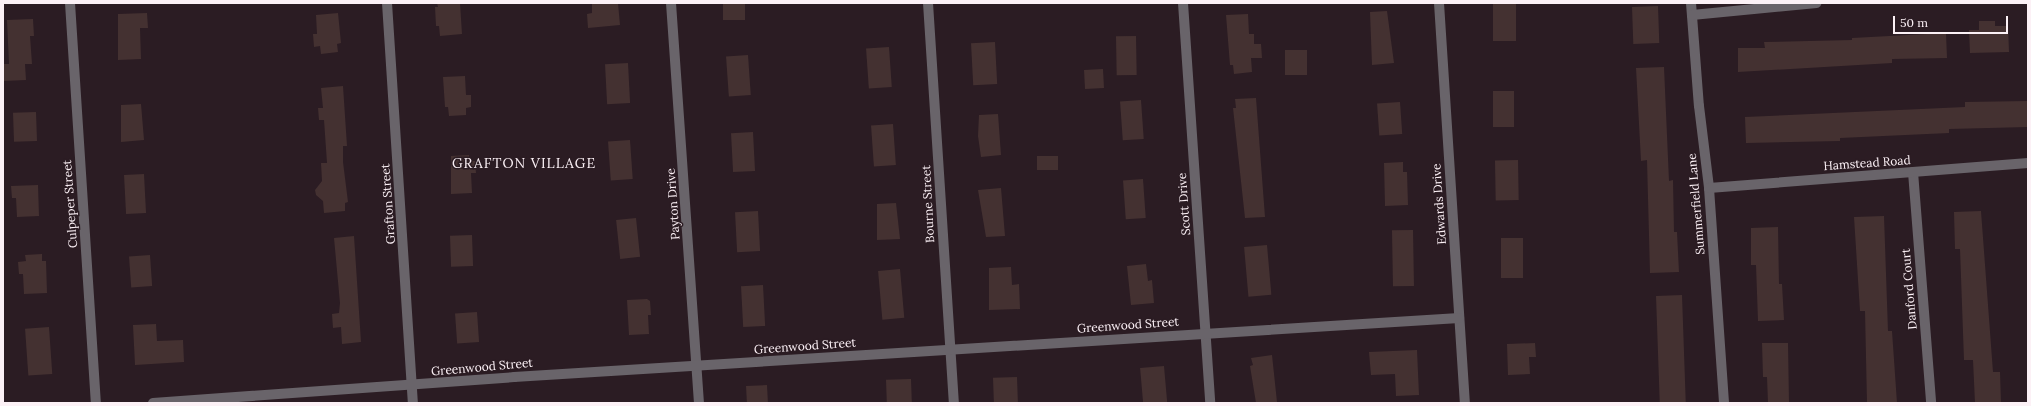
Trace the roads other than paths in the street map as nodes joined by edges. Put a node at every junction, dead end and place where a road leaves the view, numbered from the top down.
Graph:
1 (70, 3) edge
2 (387, 3) edge
3 (671, 3) edge
4 (928, 3) edge
5 (1183, 3) edge
6 (1439, 3) edge
7 (1691, 3) edge
8 (1816, 3) edge
9 (1692, 15) junction
10 (2028, 163) edge
11 (1913, 172) junction
12 (1709, 188) junction
13 (1459, 318) junction
14 (1205, 333) junction
15 (951, 350) junction
16 (696, 367) junction
17 (412, 386) junction
18 (96, 403) edge
19 (153, 403) edge
20 (414, 403) edge
21 (699, 403) edge
22 (954, 403) edge
23 (1210, 403) edge
24 (1465, 403) edge
25 (1724, 403) edge
26 (1931, 403) edge

1 - 18 street, Culpeper Street
2 - 17 street, Grafton Street
3 - 16 street, Payton Drive
4 - 15 street, Bourne Street
5 - 14 street, Scott Drive
6 - 13 street, Edwards Drive
7 - 9 street, Summerfield Lane
8 - 9 street
9 - 12 street, Summerfield Lane
10 - 11 street, Hamstead Road
11 - 12 street, Hamstead Road
11 - 26 street, Danford Court
12 - 25 street, Summerfield Lane
13 - 14 street, Greenwood Street
13 - 24 street, Edwards Drive
14 - 15 street, Greenwood Street
14 - 23 street, Scott Drive
15 - 16 street, Greenwood Street
15 - 22 street, Bourne Street
16 - 17 street, Greenwood Street
16 - 21 street, Payton Drive
17 - 19 street, Greenwood Street
17 - 20 street, Grafton Street

